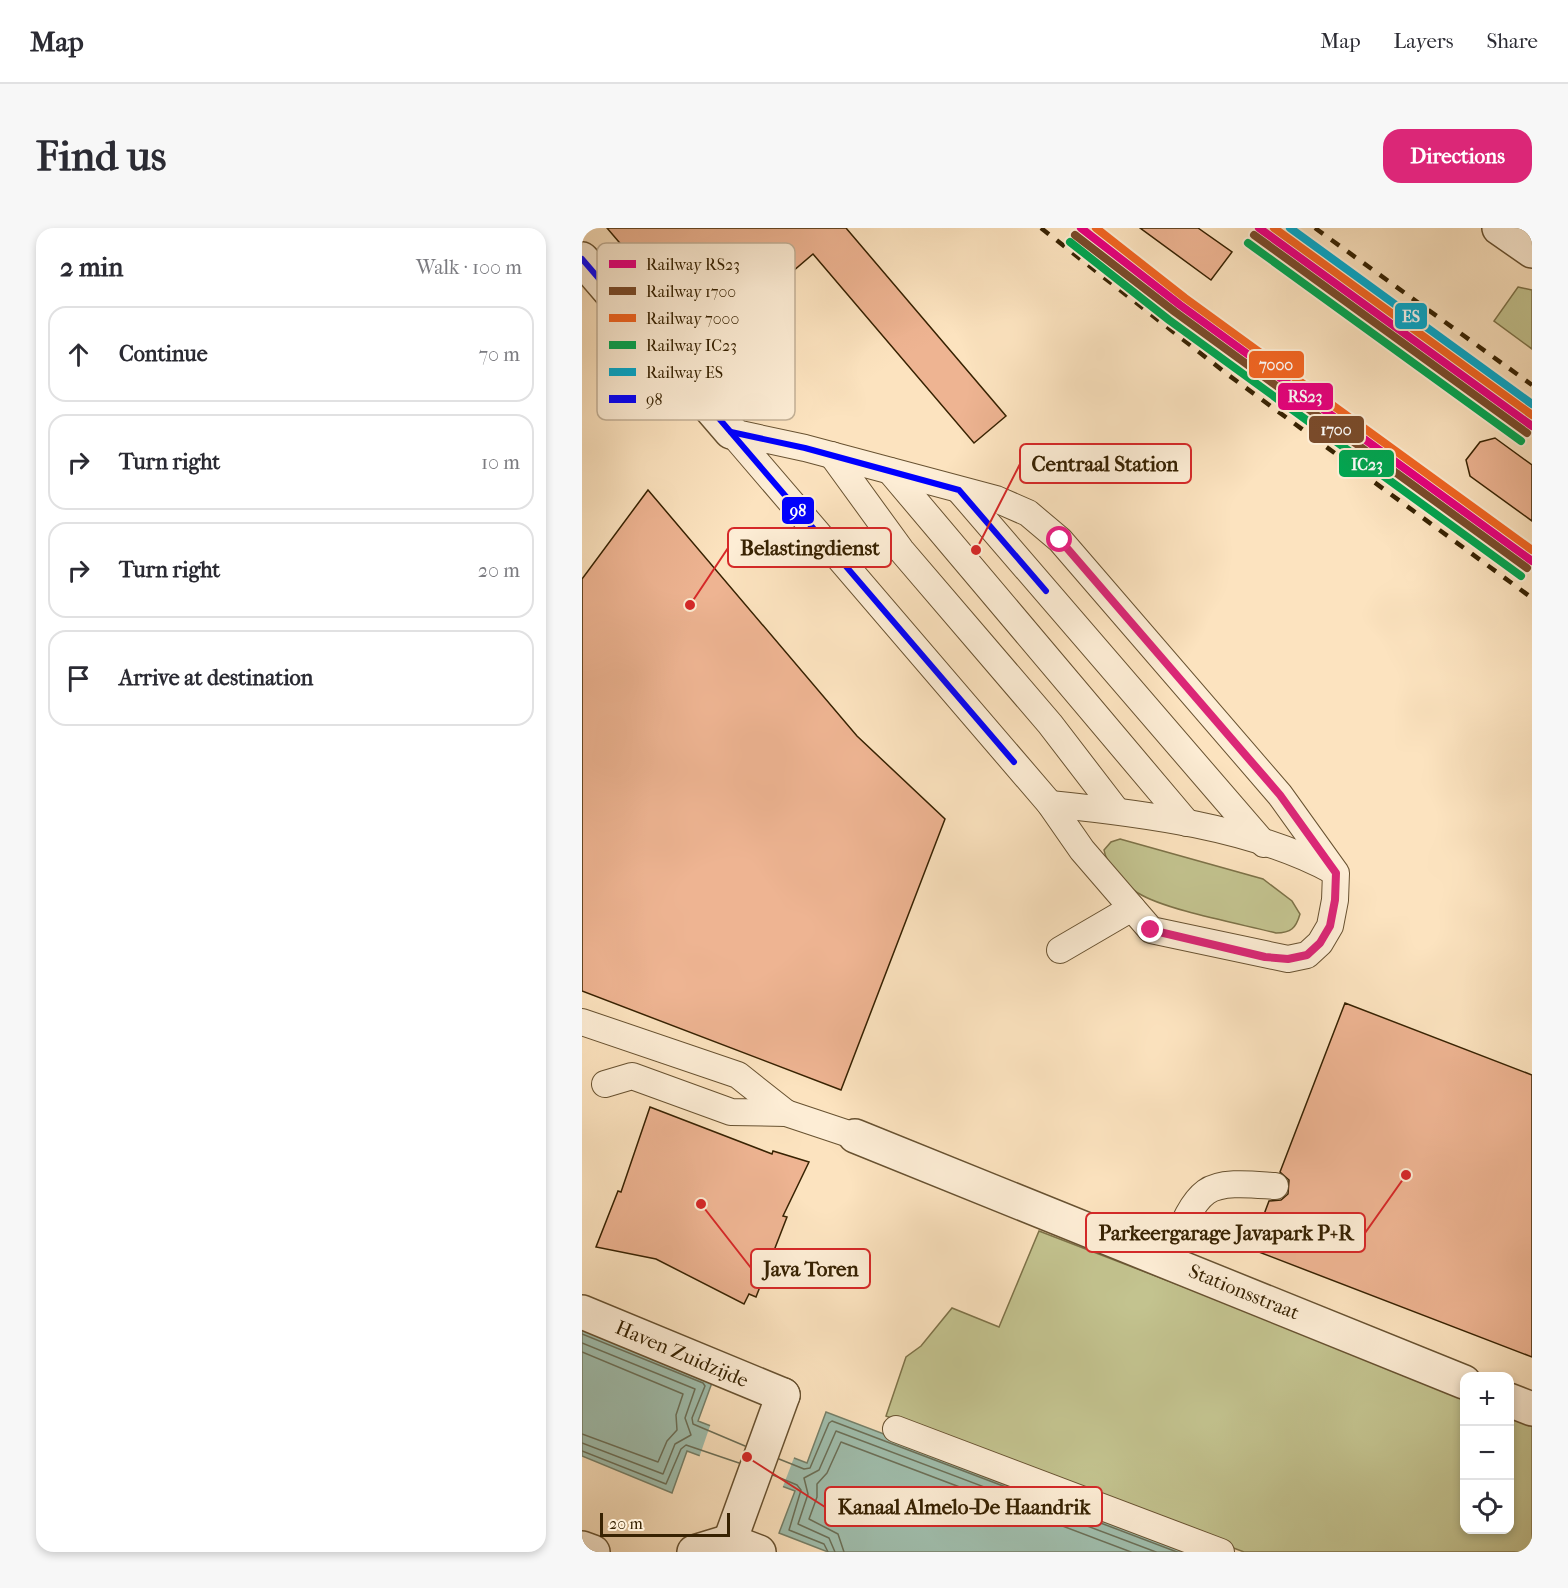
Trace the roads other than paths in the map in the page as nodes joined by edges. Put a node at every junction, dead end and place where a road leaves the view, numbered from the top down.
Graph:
1 (1499, 228) edge
2 (1532, 251) edge
3 (582, 259) edge
4 (597, 276) edge
5 (721, 420) edge
6 (731, 432) junction
7 (832, 455) junction
8 (890, 471) junction
9 (959, 490) junction
10 (1050, 804) junction
11 (1116, 810) junction
12 (1187, 823) junction
13 (1264, 844) junction
14 (1336, 873) junction
15 (1132, 908) junction
16 (1060, 950) dead end
17 (582, 1022) edge
18 (605, 1084) dead end
19 (786, 1113) junction
20 (855, 1136) joint
21 (1275, 1186) dead end
22 (1168, 1261) junction
23 (582, 1312) edge
24 (1460, 1380) edge
25 (1514, 1402) edge
26 (1532, 1410) edge
27 (896, 1429) dead end
28 (582, 1548) edge
29 (738, 1548) edge
30 (593, 1552) edge
31 (694, 1552) edge
32 (1221, 1552) edge

1 - 2 street
3 - 4 street
5 - 6 street
6 - 7 lane
6 - 10 lane
7 - 8 lane
7 - 11 lane
8 - 9 lane
8 - 12 lane
9 - 13 lane
9 - 14 lane
10 - 11 lane
10 - 15 lane
11 - 12 lane
12 - 13 lane
13 - 14 lane
14 - 15 lane
15 - 16 lane
17 - 19 lane
18 - 19 lane
19 - 20 lane
20 - 22 street, Stationsstraat
21 - 22 lane
22 - 24 street, Stationsstraat
23 - 29 street, Haven Zuidzijde
25 - 26 street
27 - 32 lane
28 - 30 street
29 - 31 street

